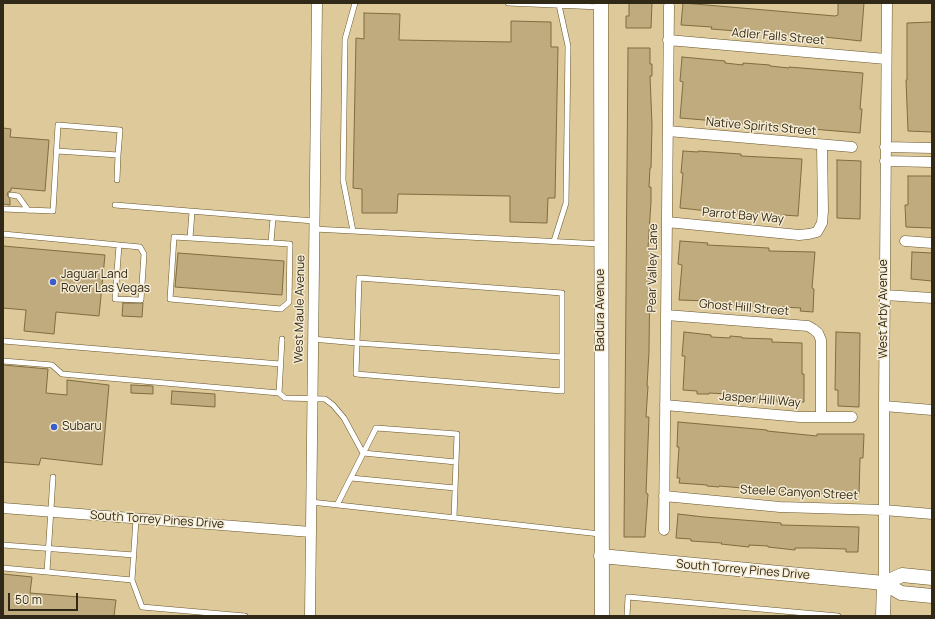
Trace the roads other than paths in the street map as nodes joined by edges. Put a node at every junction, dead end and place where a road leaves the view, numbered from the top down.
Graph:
1 (317, 3) edge
2 (355, 3) edge
3 (508, 3) edge
4 (887, 3) edge
5 (559, 5) junction
6 (601, 5) edge
7 (668, 6) dead end
8 (668, 40) junction
9 (886, 59) junction
10 (668, 131) junction
11 (822, 145) junction
12 (852, 147) dead end
13 (885, 147) junction
14 (922, 148) junction
15 (932, 148) edge
16 (57, 151) junction
17 (118, 155) junction
18 (885, 161) junction
19 (927, 162) edge
20 (117, 180) dead end
21 (11, 195) dead end
22 (115, 205) dead end
23 (3, 209) edge
24 (28, 210) junction
25 (192, 212) junction
26 (273, 218) junction
27 (667, 222) junction
28 (314, 225) junction
29 (352, 231) junction
30 (3, 234) edge
31 (190, 238) junction
32 (554, 241) junction
33 (905, 241) dead end
34 (271, 242) junction
35 (932, 243) edge
36 (601, 244) junction
37 (119, 245) junction
38 (885, 294) junction
39 (932, 298) edge
40 (666, 315) junction
41 (282, 339) dead end
42 (312, 340) junction
43 (3, 341) edge
44 (357, 343) junction
45 (562, 357) junction
46 (3, 361) edge
47 (280, 364) junction
48 (279, 393) junction
49 (312, 399) junction
50 (665, 405) junction
51 (884, 406) junction
52 (932, 410) edge
53 (820, 417) junction
54 (852, 418) dead end
55 (363, 453) junction
56 (456, 462) junction
57 (53, 477) dead end
58 (351, 478) junction
59 (455, 488) junction
60 (664, 496) junction
61 (311, 502) junction
62 (337, 505) junction
63 (3, 508) edge
64 (884, 510) junction
65 (51, 512) junction
66 (932, 514) edge
67 (454, 518) junction
68 (136, 519) junction
69 (664, 530) dead end
70 (311, 532) junction
71 (601, 534) junction
72 (3, 546) edge
73 (48, 550) junction
74 (134, 555) junction
75 (602, 556) junction
76 (3, 568) edge
77 (47, 572) junction
78 (932, 578) edge
79 (132, 580) junction
80 (884, 583) junction
81 (932, 596) edge
82 (172, 610) junction
83 (171, 616) edge
84 (245, 616) edge
85 (310, 616) edge
86 (602, 616) edge
87 (627, 616) edge
88 (838, 616) edge
89 (884, 616) edge

1 - 28 street, West Maule Avenue
2 - 29 lane
3 - 5 lane
4 - 9 street, West Arby Avenue
5 - 6 lane
5 - 32 lane
6 - 36 main road, Badura Avenue
7 - 8 street, Pear Valley Lane
8 - 9 street, Adler Falls Street
8 - 10 street, Pear Valley Lane
9 - 13 street, West Arby Avenue
10 - 11 street, Native Spirits Street
10 - 27 street, Pear Valley Lane
11 - 12 street, Native Spirits Street
11 - 27 street, Parrot Bay Way
13 - 14 street
13 - 18 street, West Arby Avenue
14 - 15 street
14 - 19 lane
16 - 17 lane
16 - 17 lane
16 - 24 lane
17 - 20 lane
18 - 19 street
18 - 38 street, West Arby Avenue
21 - 24 lane
22 - 25 lane
23 - 24 lane
25 - 26 lane
25 - 31 lane
26 - 28 lane
26 - 34 lane
27 - 40 street, Pear Valley Lane
28 - 29 lane
28 - 42 street, West Maule Avenue
29 - 32 lane
30 - 37 lane
31 - 34 lane
31 - 34 lane
32 - 36 lane
33 - 35 street
36 - 71 main road, Badura Avenue
37 - 37 lane
38 - 39 street
38 - 51 street, West Arby Avenue
40 - 50 street, Pear Valley Lane
40 - 53 street, Ghost Hill Street
41 - 47 lane
42 - 44 lane
42 - 49 street, West Maule Avenue
43 - 47 lane
44 - 45 lane
44 - 45 lane
44 - 45 lane
46 - 48 lane
47 - 48 lane
48 - 49 lane
49 - 55 lane
49 - 61 street, West Maule Avenue
50 - 53 street, Jasper Hill Way
50 - 60 street, Pear Valley Lane
51 - 52 street
51 - 64 street, West Arby Avenue
53 - 54 street, Jasper Hill Way
55 - 56 lane
55 - 56 lane
55 - 58 lane
56 - 59 lane
57 - 65 lane
58 - 59 lane
58 - 62 lane
59 - 67 lane
60 - 64 street, Steele Canyon Street
60 - 69 street, Pear Valley Lane
61 - 62 lane
61 - 70 street, West Maule Avenue
62 - 67 lane
63 - 65 street, South Torrey Pines Drive
64 - 66 street, Steele Canyon Street
64 - 80 street, West Arby Avenue
65 - 68 street, South Torrey Pines Drive
65 - 73 lane
67 - 71 lane
68 - 70 street, South Torrey Pines Drive
68 - 74 lane
70 - 85 street, West Maule Avenue
71 - 75 main road, Badura Avenue
72 - 73 lane
73 - 74 lane
73 - 77 lane
74 - 79 lane
75 - 80 main road, South Torrey Pines Drive
75 - 86 main road, Badura Avenue
76 - 77 lane
77 - 79 lane
78 - 80 main road, South Torrey Pines Drive
79 - 82 lane
80 - 81 main road, South Torrey Pines Drive
80 - 89 main road, West Arby Avenue
82 - 83 lane
82 - 84 lane
87 - 88 lane

